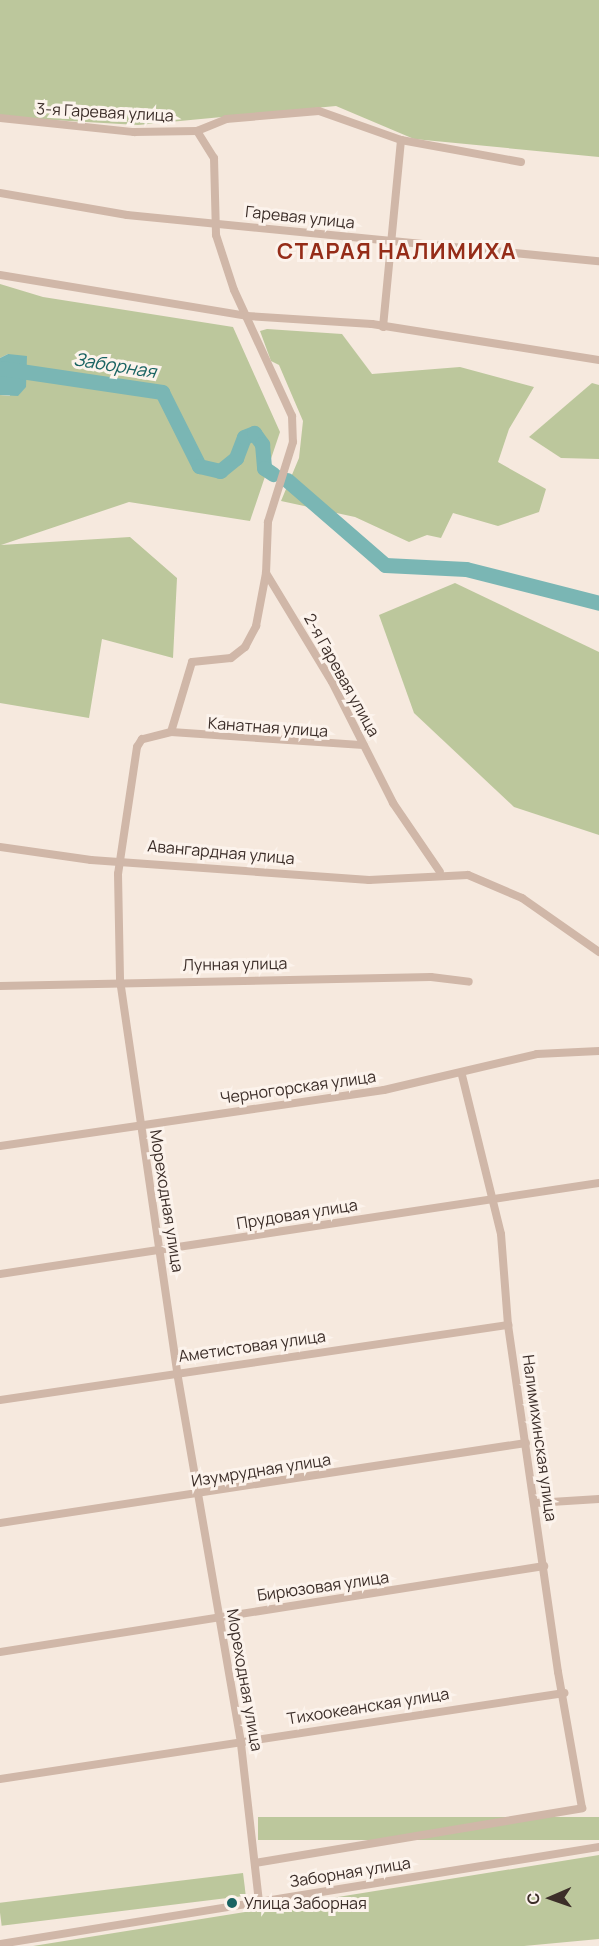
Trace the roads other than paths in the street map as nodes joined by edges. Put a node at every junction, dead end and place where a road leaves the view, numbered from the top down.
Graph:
1 (0, 118) edge
2 (197, 131) junction
3 (401, 140) junction
4 (521, 162) dead end
5 (0, 193) edge
6 (217, 224) junction
7 (394, 241) junction
8 (599, 261) edge
9 (0, 275) edge
10 (243, 314) junction
11 (383, 327) junction
12 (599, 360) edge
13 (266, 573) junction
14 (171, 732) junction
15 (364, 745) junction
16 (0, 847) edge
17 (122, 859) junction
18 (440, 872) junction
19 (599, 952) edge
20 (120, 980) junction
21 (469, 982) dead end
22 (0, 986) edge
23 (599, 1051) edge
24 (462, 1075) junction
25 (139, 1127) junction
26 (0, 1146) edge
27 (599, 1183) edge
28 (494, 1199) junction
29 (160, 1251) junction
30 (0, 1274) edge
31 (508, 1325) junction
32 (177, 1372) junction
33 (0, 1400) edge
34 (526, 1443) junction
35 (197, 1495) junction
36 (599, 1499) edge
37 (535, 1503) junction
38 (0, 1523) edge
39 (544, 1566) junction
40 (219, 1616) junction
41 (0, 1652) edge
42 (564, 1693) junction
43 (241, 1744) junction
44 (0, 1779) edge
45 (599, 1847) edge
46 (255, 1863) junction
47 (259, 1902) junction
48 (0, 1944) edge

1 - 2 street, 3-я Гаревая улица
2 - 3 street, 3-я Гаревая улица
2 - 6 street
3 - 4 street, 3-я Гаревая улица
3 - 7 street
5 - 6 street, Гаревая улица
6 - 7 street, Гаревая улица
6 - 10 street
7 - 8 street, Гаревая улица
7 - 11 street
9 - 10 street
10 - 11 street
10 - 13 street
11 - 12 street
13 - 14 street
13 - 15 street, 2-я Гаревая улица
14 - 15 street, Канатная улица
14 - 17 street, Мореходная улица
15 - 18 street, 2-я Гаревая улица
16 - 17 street, Авангардная улица
17 - 18 street, Авангардная улица
17 - 20 street, Мореходная улица
18 - 19 street
20 - 21 street, Лунная улица
20 - 22 street, Лунная улица
20 - 25 street, Мореходная улица
23 - 24 street, Черногорская улица
24 - 25 street, Черногорская улица
24 - 28 street, Налимихинская улица
25 - 26 street, Черногорская улица
25 - 29 street, Мореходная улица
27 - 28 street, Прудовая улица
28 - 29 street, Прудовая улица
28 - 31 street, Налимихинская улица
29 - 30 street, Прудовая улица
29 - 32 street, Мореходная улица
31 - 32 street, Аметистовая улица
31 - 34 street, Налимихинская улица
32 - 33 street, Аметистовая улица
32 - 35 street, Мореходная улица
34 - 35 street, Изумрудная улица
34 - 37 street, Налимихинская улица
35 - 38 street, Изумрудная улица
35 - 40 street, Мореходная улица
36 - 37 street
37 - 39 street, Налимихинская улица
39 - 40 street, Бирюзовая улица
39 - 42 street, Налимихинская улица
40 - 41 street, Бирюзовая улица
40 - 43 street, Мореходная улица
42 - 43 street, Тихоокеанская улица
42 - 46 street, Налимихинская улица
43 - 44 street, Тихоокеанская улица
43 - 46 street, Мореходная улица
45 - 47 street, Заборная улица
46 - 47 street, Мореходная улица
47 - 48 street, Заборная улица

